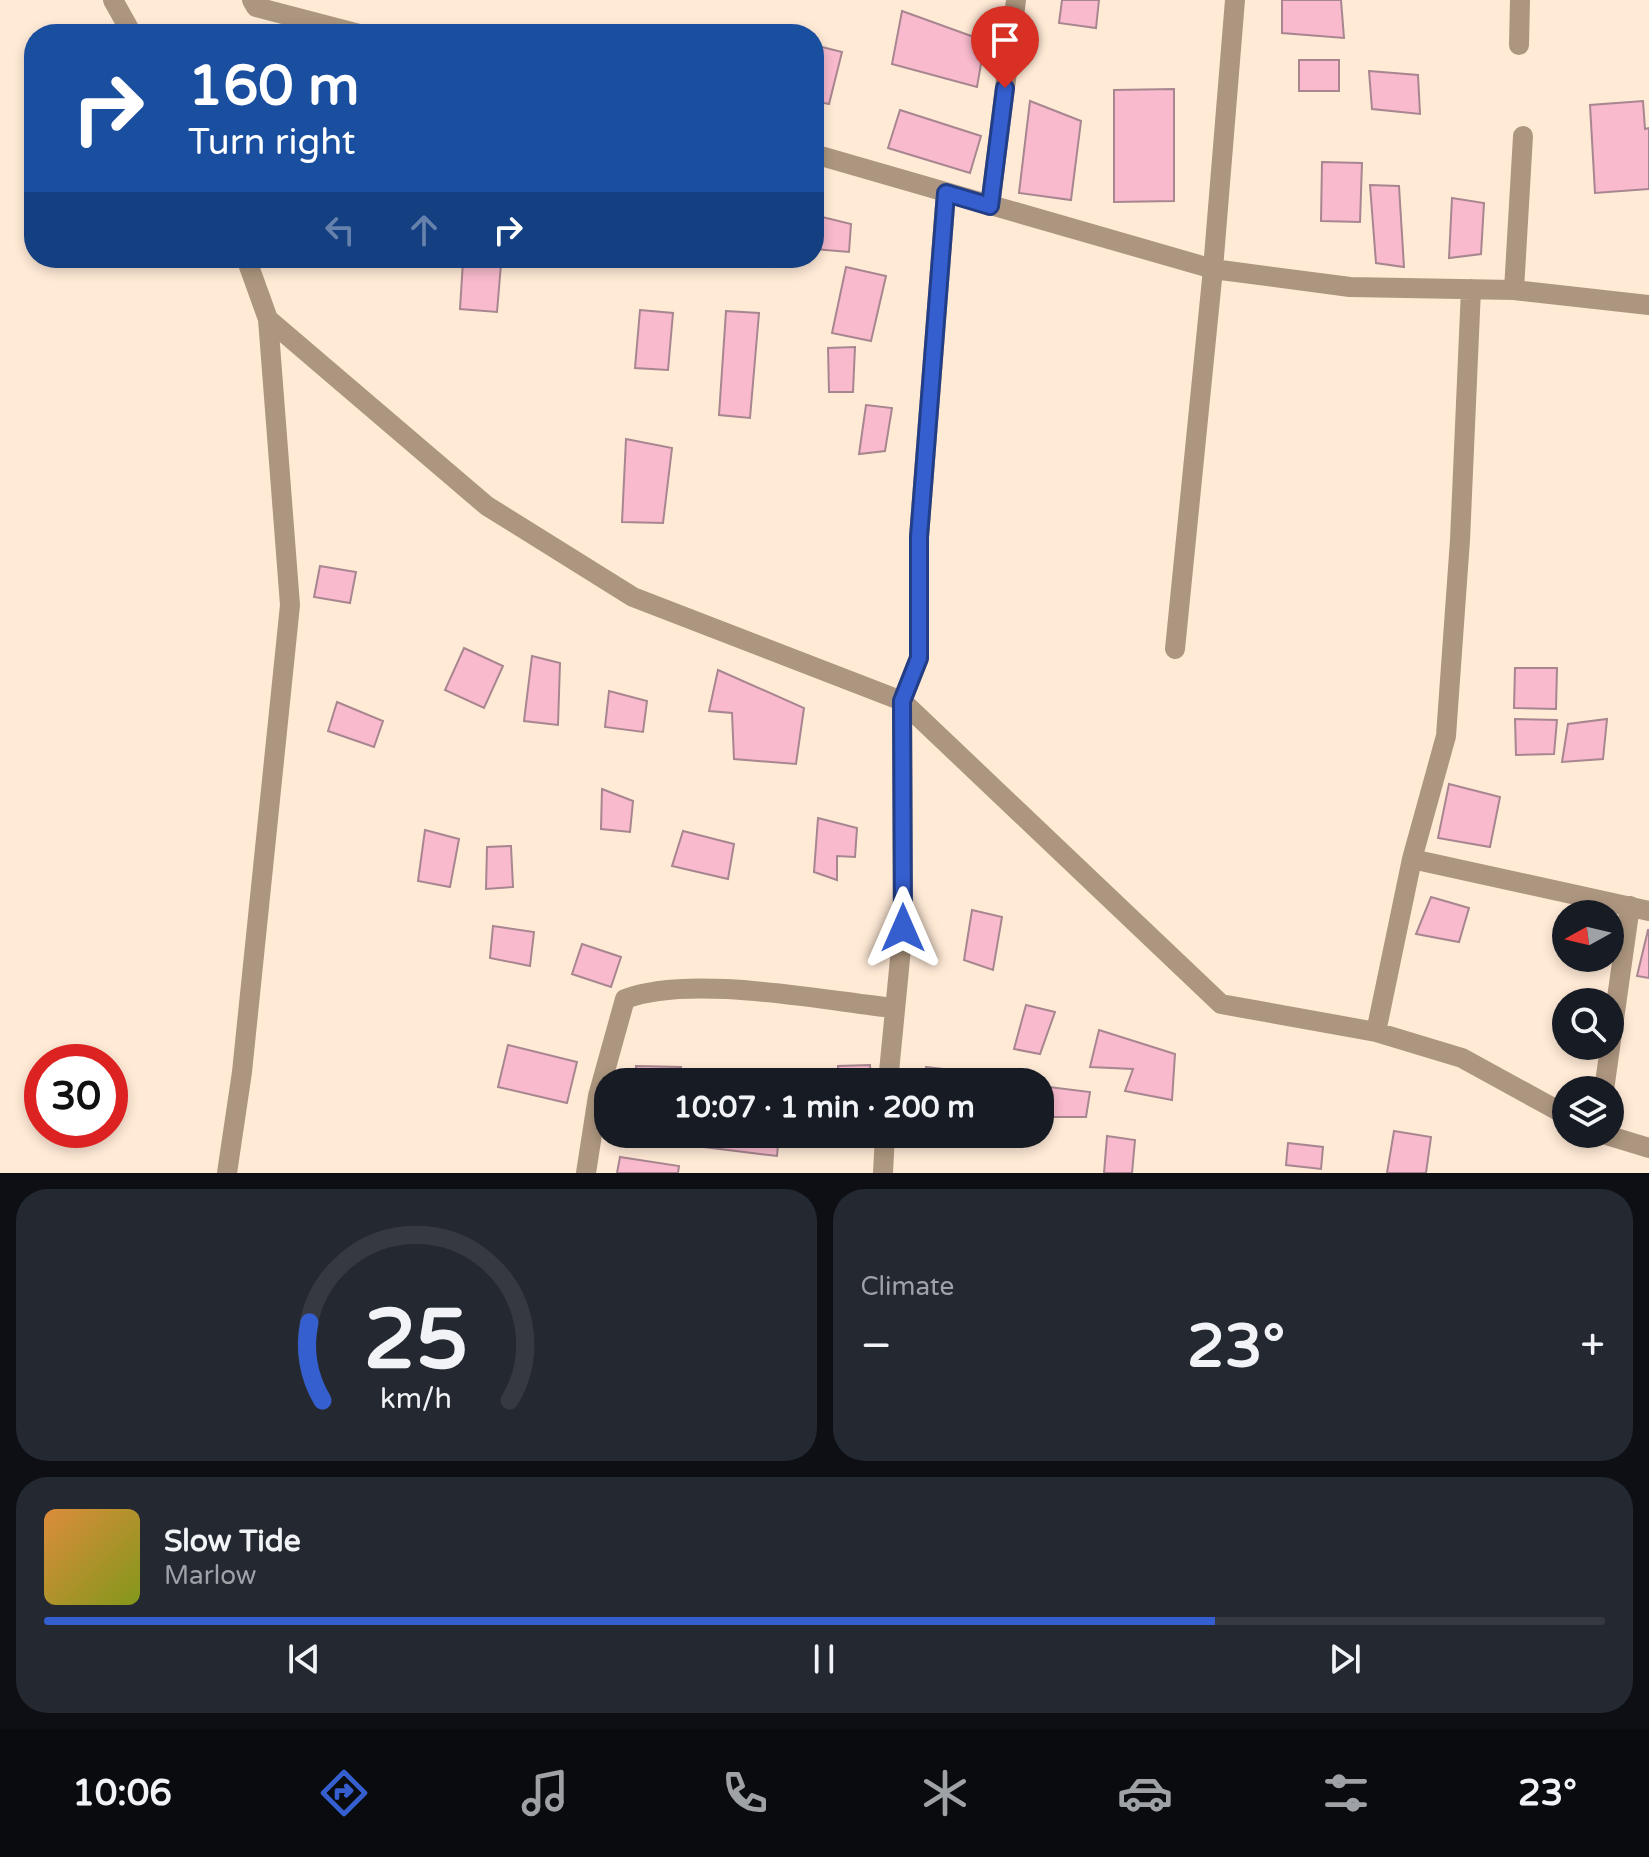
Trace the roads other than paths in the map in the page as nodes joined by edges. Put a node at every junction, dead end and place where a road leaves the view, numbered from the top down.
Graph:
1 (113, 0) edge
2 (252, 0) edge
3 (1016, 0) edge
4 (1235, 0) edge
5 (1520, 0) edge
6 (126, 24) edge
7 (321, 24) edge
8 (1519, 45) dead end
9 (1523, 136) dead end
10 (824, 157) edge
11 (946, 193) junction
12 (990, 206) junction
13 (250, 268) edge
14 (1213, 269) junction
15 (1471, 289) junction
16 (1514, 290) junction
17 (1649, 305) edge
18 (268, 319) junction
19 (1175, 649) dead end
20 (902, 701) junction
21 (1412, 859) junction
22 (1640, 908) edge
23 (893, 1008) junction
24 (1376, 1032) junction
25 (889, 1068) edge
26 (1607, 1076) edge
27 (1552, 1107) edge
28 (1624, 1140) edge
29 (884, 1148) edge
30 (1649, 1148) edge
31 (227, 1173) edge
32 (586, 1173) edge
33 (883, 1173) edge

1 - 6 street
2 - 7 street
3 - 12 street
4 - 14 street
5 - 8 street
9 - 16 street
10 - 11 street
11 - 12 street
11 - 20 street
12 - 14 street
13 - 18 street
14 - 15 street
14 - 19 street
15 - 16 street
15 - 21 street
16 - 17 street
18 - 20 street
18 - 31 street
20 - 23 street
20 - 24 street
21 - 22 street
21 - 24 street
22 - 26 street
23 - 25 street
23 - 32 street
24 - 27 street
28 - 30 street
29 - 33 street

